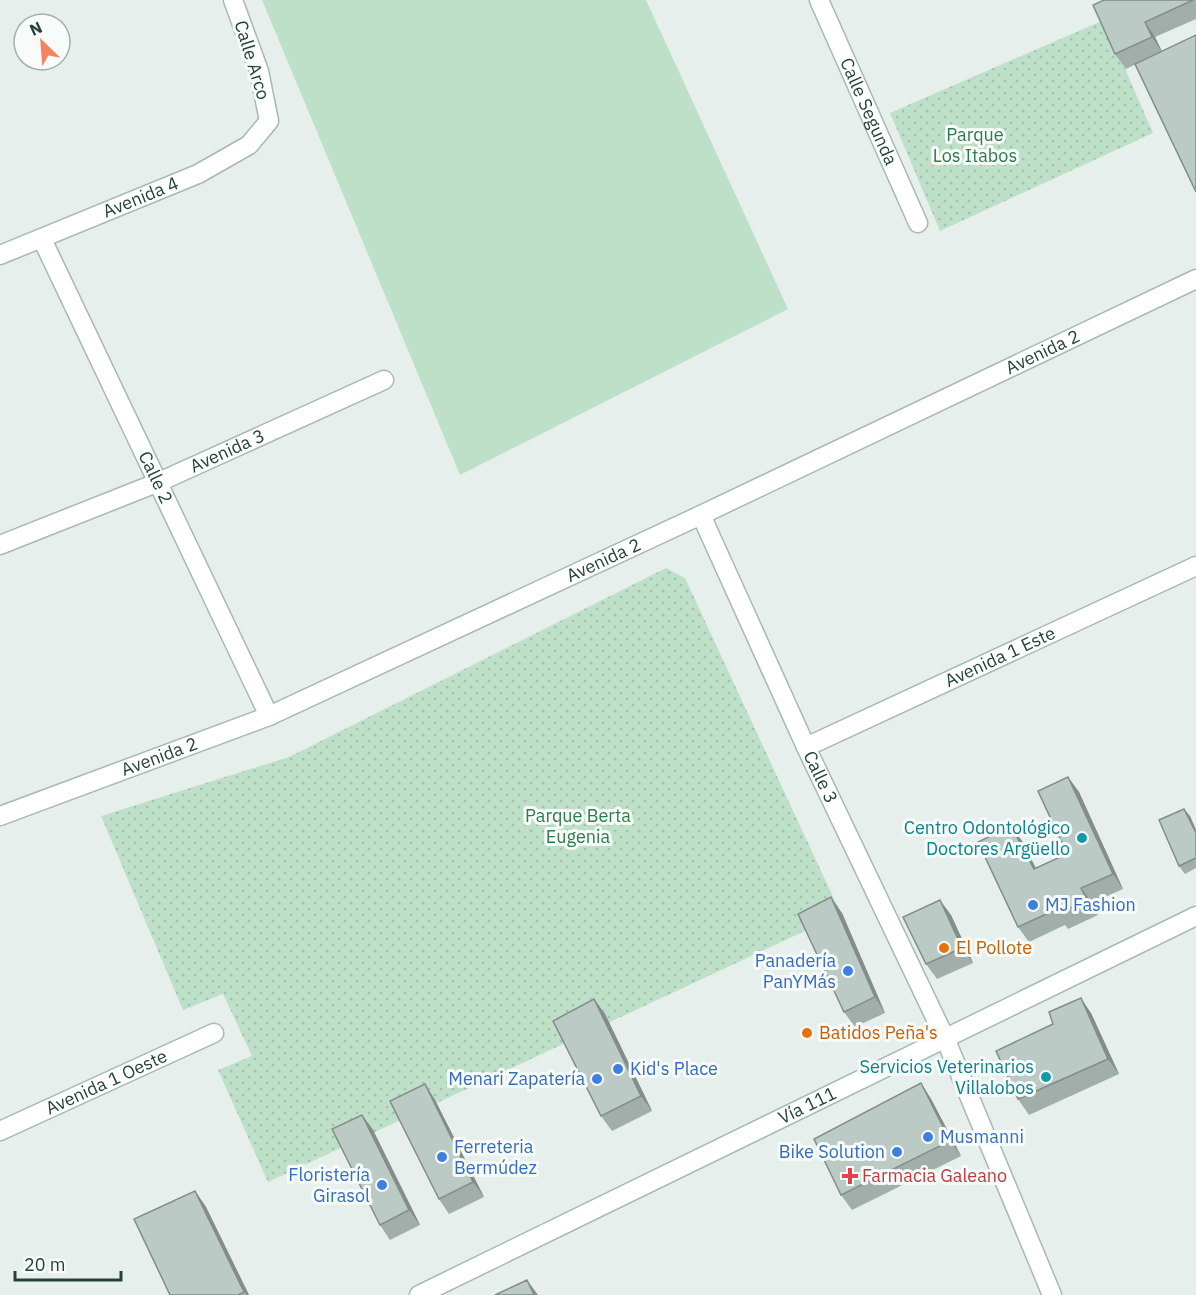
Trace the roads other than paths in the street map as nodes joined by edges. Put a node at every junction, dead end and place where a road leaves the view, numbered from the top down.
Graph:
1 (233, 0) edge
2 (821, 1) edge
3 (269, 121) joint
4 (918, 223) dead end
5 (42, 239) junction
6 (0, 255) edge
7 (1196, 279) edge
8 (384, 380) dead end
9 (159, 482) junction
10 (701, 515) junction
11 (0, 545) edge
12 (1196, 566) edge
13 (269, 716) junction
14 (806, 747) junction
15 (0, 816) edge
16 (1196, 916) edge
17 (214, 1032) dead end
18 (945, 1038) junction
19 (0, 1131) edge
20 (419, 1295) edge
21 (1052, 1295) edge

1 - 3 street, Calle Arco
2 - 4 street, Calle Segunda
3 - 5 street, Avenida 4
5 - 6 street, Avenida 4
5 - 9 street, Calle 2
7 - 10 street, Avenida 2
8 - 9 street, Avenida 3
9 - 11 street, Avenida 3
9 - 13 street, Calle 2
10 - 13 street, Avenida 2
10 - 14 street, Calle 3
12 - 14 street, Avenida 1 Este
13 - 15 street, Avenida 2
14 - 18 street, Calle 3
16 - 18 street, Vía 111
17 - 19 street, Avenida 1 Oeste
18 - 20 street, Vía 111
18 - 21 street, Calle 3

